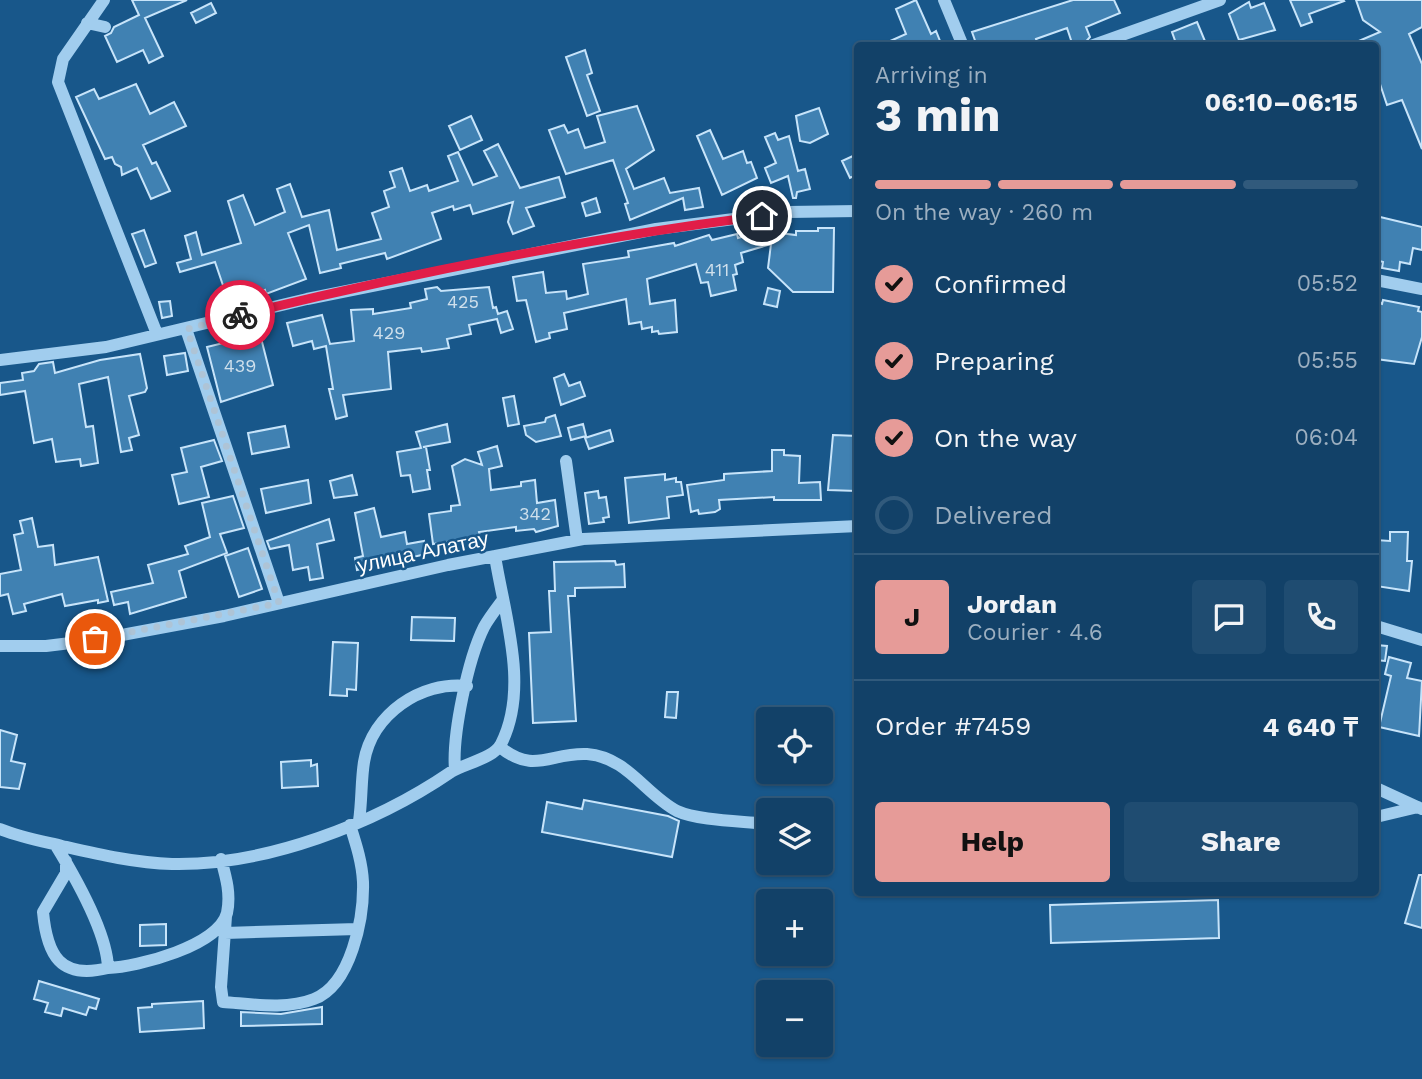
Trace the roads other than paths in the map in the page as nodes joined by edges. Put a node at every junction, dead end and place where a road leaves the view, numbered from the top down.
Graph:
1 (104, 0) edge
2 (944, 0) edge
3 (1220, 0) edge
4 (87, 23) junction
5 (105, 27) dead end
6 (961, 42) edge
7 (1102, 42) edge
8 (854, 211) edge
9 (1379, 281) edge
10 (1422, 289) edge
11 (187, 329) junction
12 (158, 334) junction
13 (0, 360) edge
14 (566, 461) dead end
15 (854, 526) edge
16 (577, 540) junction
17 (495, 556) junction
18 (502, 601) junction
19 (279, 603) junction
20 (1379, 627) edge
21 (1422, 640) edge
22 (0, 646) edge
23 (467, 686) junction
24 (500, 747) junction
25 (455, 769) junction
26 (1379, 789) edge
27 (1420, 808) edge
28 (1379, 816) edge
29 (756, 822) edge
30 (355, 823) junction
31 (2, 835) edge
32 (55, 844) junction
33 (221, 859) junction
34 (66, 861) junction
35 (226, 916) junction
36 (357, 929) junction
37 (226, 933) junction
38 (108, 968) junction

1 - 4 street
2 - 6 street
3 - 7 street
4 - 5 street
4 - 12 street
8 - 11 street
9 - 10 street
11 - 12 street
11 - 19 street
12 - 13 street
14 - 16 street
15 - 16 street, улица Алатау
16 - 17 street, улица Алатау
17 - 18 street
17 - 19 street, улица Алатау
18 - 23 street
18 - 24 street
19 - 22 street, улица Алатау
20 - 21 street
23 - 25 street
23 - 30 street
24 - 25 street
24 - 29 street
25 - 30 street
26 - 27 street
27 - 28 street
30 - 33 street
30 - 36 street
31 - 32 street
32 - 33 street
32 - 34 street
33 - 35 street
34 - 38 street
34 - 38 street
35 - 37 street
35 - 38 street
36 - 37 street
36 - 37 street

